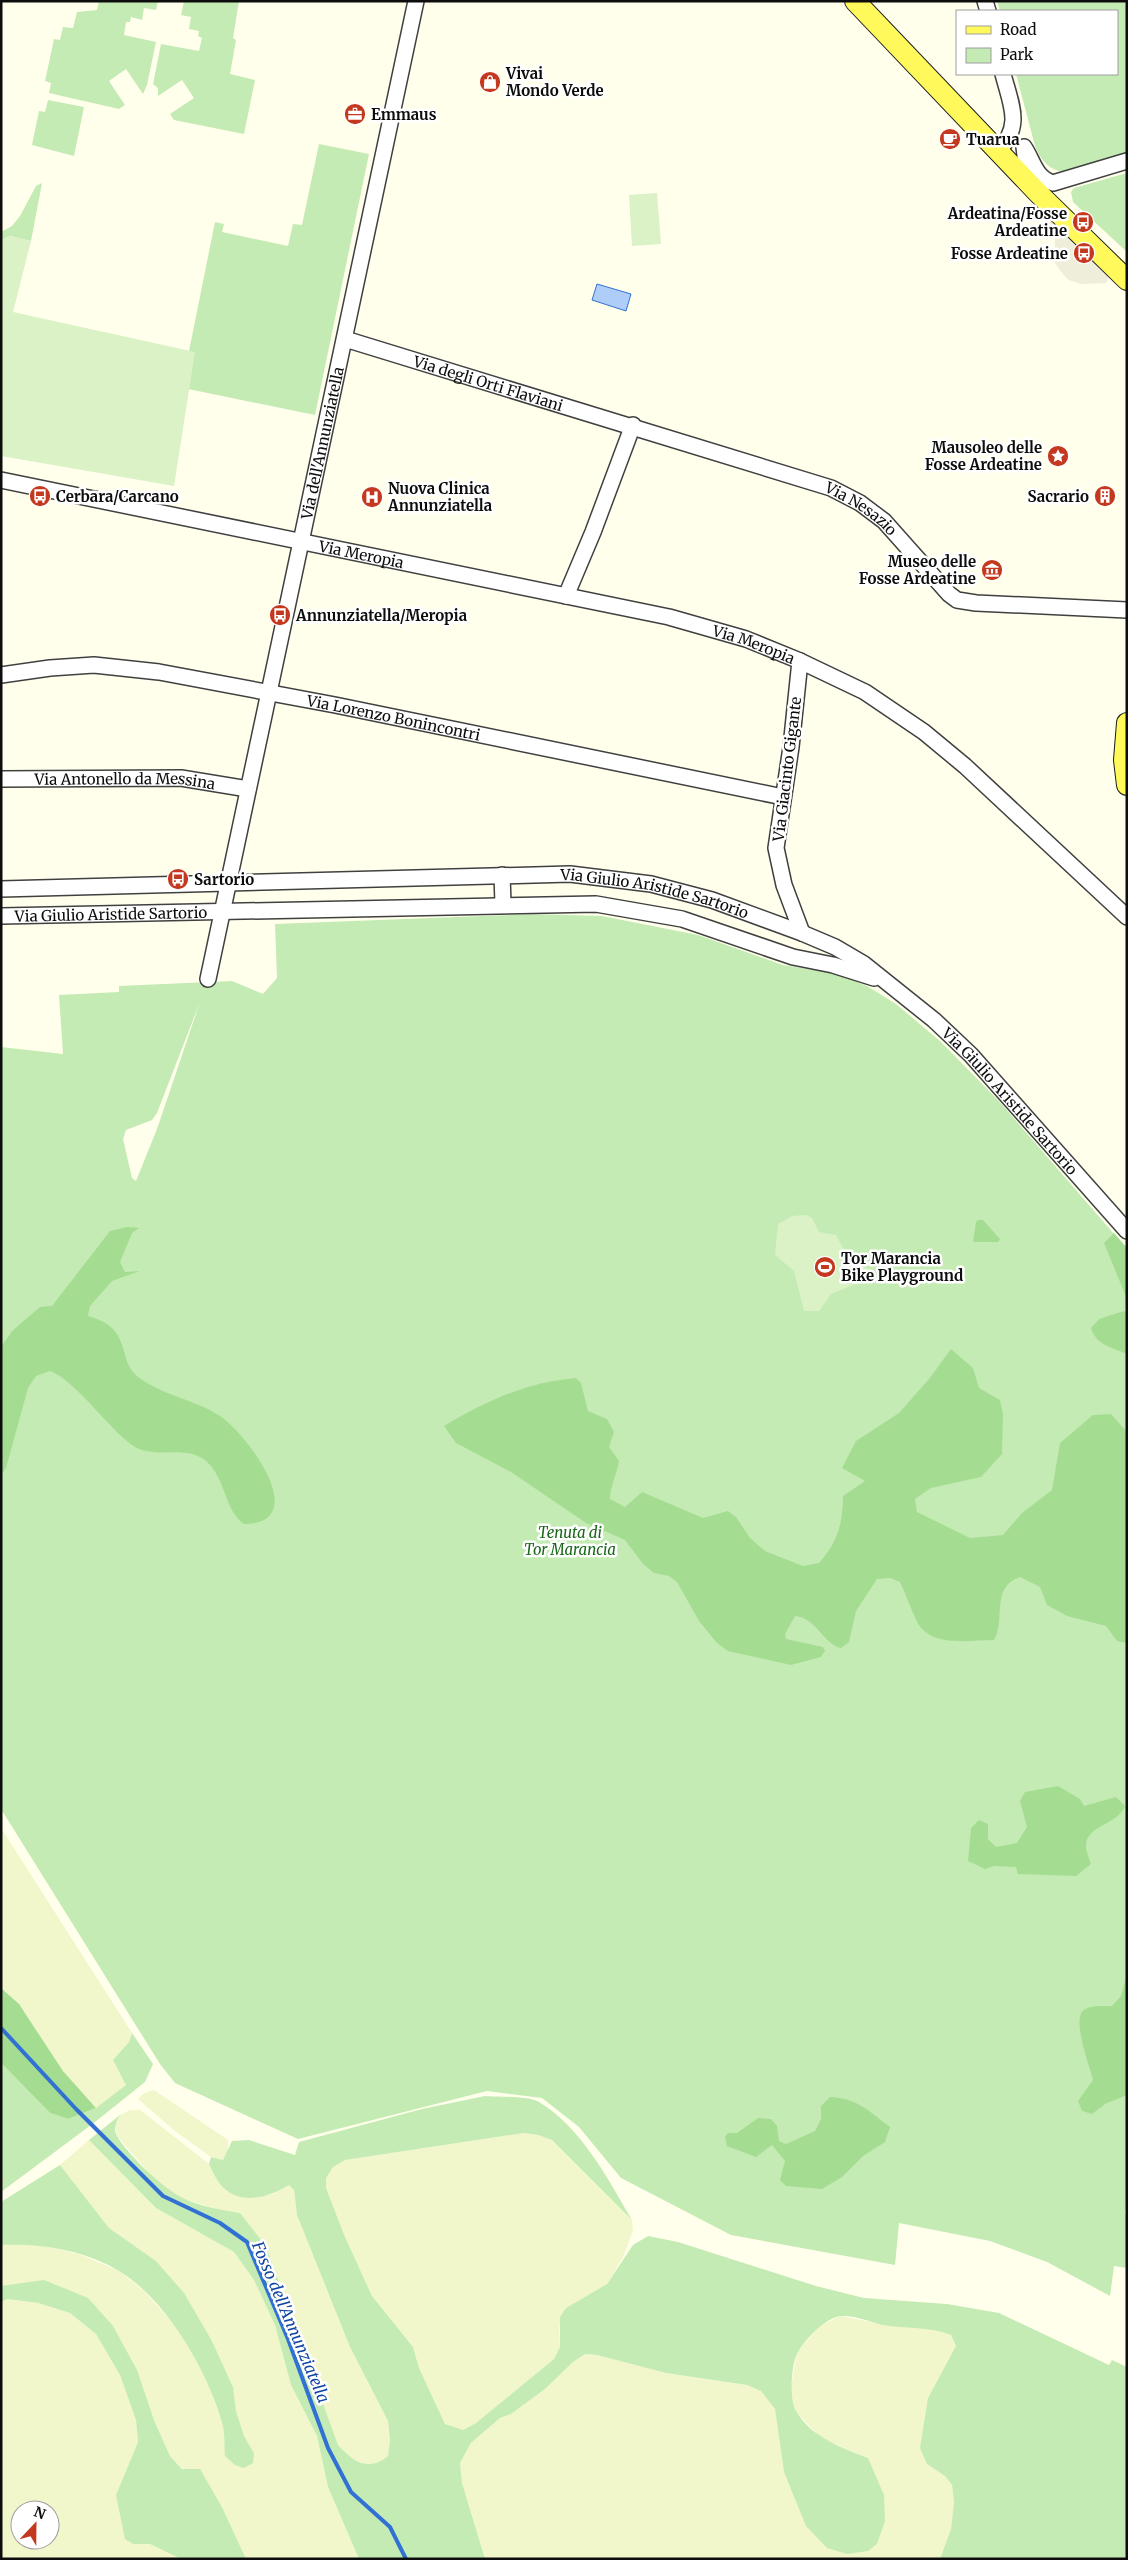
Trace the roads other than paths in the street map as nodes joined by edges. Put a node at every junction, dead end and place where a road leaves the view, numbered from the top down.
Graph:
1 (855, 1) edge
2 (411, 2) edge
3 (1003, 75) edge
4 (998, 152) junction
5 (1127, 161) edge
6 (1021, 175) junction
7 (1122, 272) edge
8 (345, 339) junction
9 (633, 425) junction
10 (1, 480) edge
11 (300, 543) junction
12 (566, 596) junction
13 (1127, 610) edge
14 (800, 661) junction
15 (1, 675) edge
16 (269, 694) junction
17 (1127, 723) edge
18 (1, 779) edge
19 (1127, 785) edge
20 (248, 790) junction
21 (783, 797) junction
22 (502, 875) junction
23 (229, 882) junction
24 (1, 890) edge
25 (503, 904) junction
26 (222, 911) junction
27 (1, 916) edge
28 (1127, 917) edge
29 (802, 933) junction
30 (793, 957) junction
31 (208, 978) dead end
32 (885, 981) junction
33 (1127, 1231) edge

1 - 4 main road
2 - 8 street, Via dell'Annunziatella
3 - 4 street
4 - 6 main road
5 - 6 street
6 - 7 main road
8 - 9 street, Via degli Orti Flaviani
8 - 11 street, Via dell'Annunziatella
9 - 12 street
9 - 13 street, Via Nesazio
10 - 11 street, Via Meropia
11 - 12 street, Via Meropia
11 - 16 street, Via dell'Annunziatella
12 - 14 street, Via Meropia
14 - 21 street, Via Giacinto Gigante
14 - 28 street, Via Meropia
15 - 16 street, Via Lorenzo Bonincontri
16 - 20 street, Via dell'Annunziatella
16 - 21 street, Via Lorenzo Bonincontri
17 - 19 main road
18 - 20 street, Via Antonello da Messina
20 - 23 street, Via dell'Annunziatella
21 - 29 street, Via Giacinto Gigante
22 - 23 street, Via Giulio Aristide Sartorio
22 - 25 street
22 - 29 street, Via Giulio Aristide Sartorio
23 - 24 street, Via Giulio Aristide Sartorio
23 - 26 street, Via Giulio Aristide Sartorio
25 - 26 street, Via Giulio Aristide Sartorio
25 - 30 street, Via Giulio Aristide Sartorio
26 - 27 street, Via Giulio Aristide Sartorio
26 - 31 street
29 - 30 street
29 - 32 street, Via Giulio Aristide Sartorio
30 - 32 street, Via Giulio Aristide Sartorio
32 - 33 street, Via Giulio Aristide Sartorio

